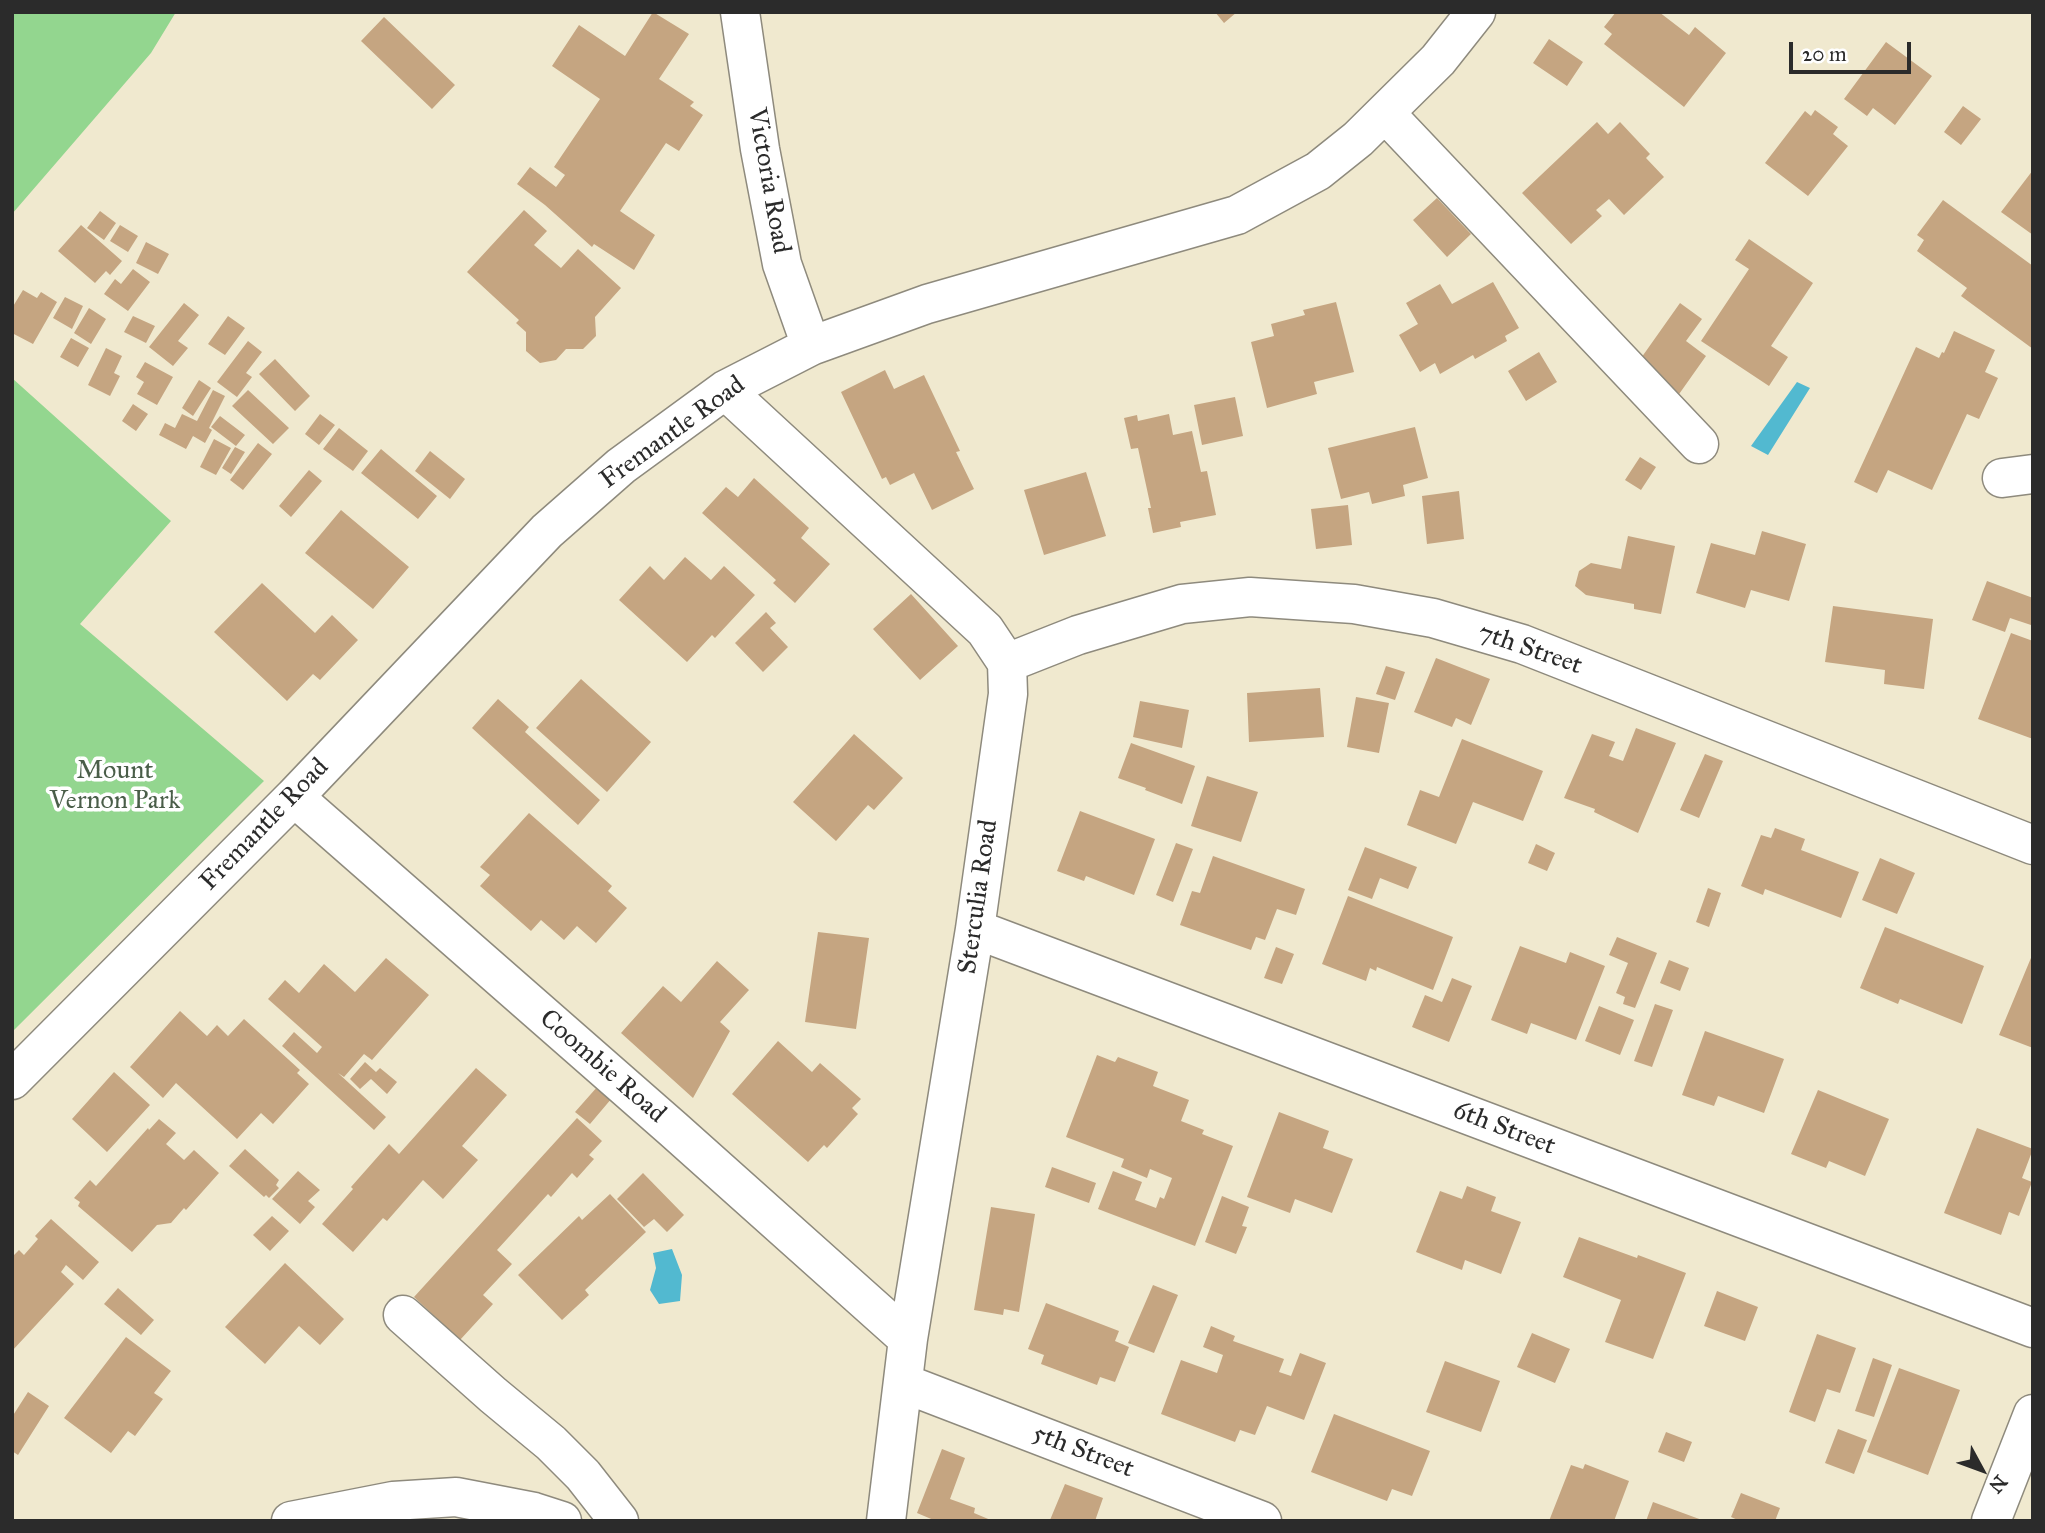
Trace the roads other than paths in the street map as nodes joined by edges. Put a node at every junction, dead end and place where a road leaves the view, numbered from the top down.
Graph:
1 (740, 12) edge
2 (1476, 12) edge
3 (1385, 113) junction
4 (811, 346) junction
5 (725, 390) junction
6 (1699, 444) dead end
7 (1007, 663) junction
8 (294, 797) junction
9 (2033, 845) edge
10 (975, 929) junction
11 (12, 1080) edge
12 (404, 1315) dead end
13 (2033, 1328) edge
14 (908, 1339) junction
15 (903, 1382) junction
16 (2033, 1414) edge
17 (291, 1521) edge
18 (562, 1521) edge
19 (619, 1521) edge
20 (886, 1521) edge
21 (1262, 1521) edge
22 (1991, 1521) edge

1 - 4 street, Victoria Road
2 - 3 street, Fremantle Road
3 - 4 street, Fremantle Road
3 - 6 street
4 - 5 street, Fremantle Road
5 - 7 street
5 - 8 street, Fremantle Road
7 - 9 street, 7th Street
7 - 10 street, Sterculia Road
8 - 11 street, Fremantle Road
8 - 14 street, Coombie Road
10 - 13 street, 6th Street
10 - 14 street, Sterculia Road
12 - 19 street
14 - 15 street, Sterculia Road
15 - 20 street, Sterculia Road
15 - 21 street, 5th Street
16 - 22 street
17 - 18 street

